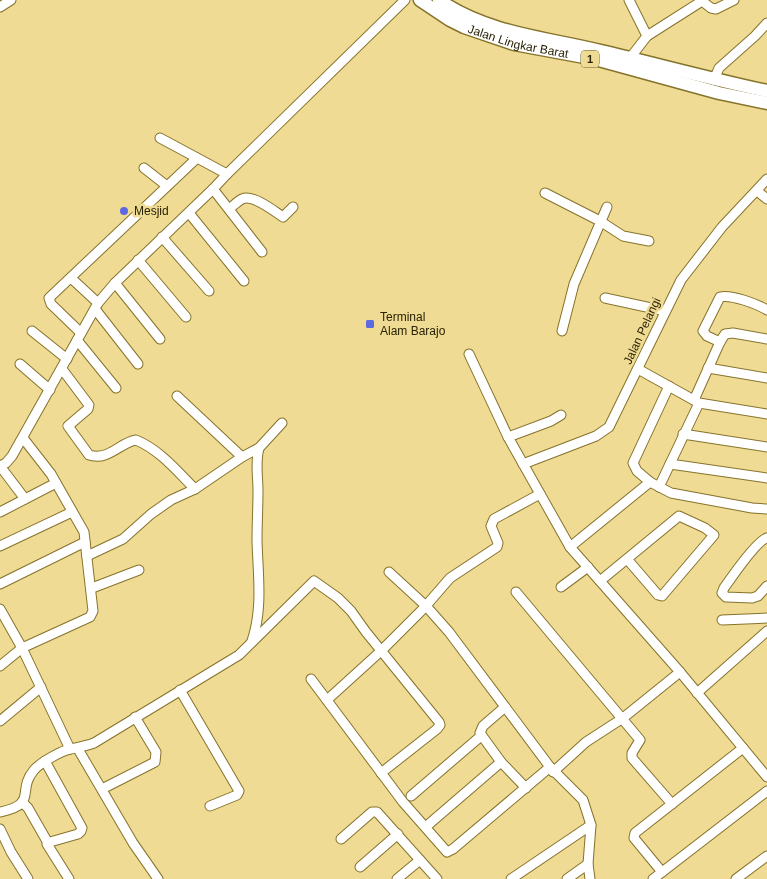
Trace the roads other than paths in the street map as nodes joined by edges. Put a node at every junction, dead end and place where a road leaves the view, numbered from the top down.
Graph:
1 (11, 0) edge
2 (405, 0) edge
3 (420, 0) edge
4 (439, 0) edge
5 (630, 0) edge
6 (702, 0) edge
7 (734, 0) edge
8 (0, 7) edge
9 (767, 23) edge
10 (647, 36) junction
11 (630, 58) junction
12 (714, 80) junction
13 (767, 91) edge
14 (767, 103) edge
15 (160, 138) dead end
16 (197, 158) junction
17 (144, 168) dead end
18 (227, 174) junction
19 (767, 179) edge
20 (167, 186) junction
21 (213, 189) junction
22 (757, 191) junction
23 (545, 194) dead end
24 (767, 199) edge
25 (293, 207) dead end
26 (607, 207) dead end
27 (229, 209) junction
28 (188, 213) junction
29 (600, 221) junction
30 (162, 237) junction
31 (650, 241) dead end
32 (262, 252) dead end
33 (138, 260) junction
34 (72, 278) junction
35 (244, 281) dead end
36 (115, 283) junction
37 (209, 291) dead end
38 (605, 298) dead end
39 (97, 306) junction
40 (665, 310) junction
41 (767, 310) edge
42 (186, 317) dead end
43 (32, 331) dead end
44 (562, 332) dead end
45 (79, 336) junction
46 (160, 339) dead end
47 (767, 339) edge
48 (720, 342) junction
49 (469, 354) dead end
50 (67, 359) junction
51 (20, 364) dead end
52 (138, 364) dead end
53 (708, 368) junction
54 (62, 369) junction
55 (638, 369) junction
56 (767, 378) edge
57 (669, 386) junction
58 (116, 388) dead end
59 (50, 390) junction
60 (177, 396) dead end
61 (696, 401) junction
62 (767, 414) edge
63 (561, 416) dead end
64 (282, 423) dead end
65 (684, 434) junction
66 (22, 438) junction
67 (508, 438) junction
68 (767, 447) edge
69 (259, 448) junction
70 (242, 457) junction
71 (522, 464) junction
72 (670, 464) junction
73 (0, 466) edge
74 (767, 478) edge
75 (650, 482) junction
76 (56, 483) junction
77 (659, 487) junction
78 (195, 489) junction
79 (540, 494) junction
80 (25, 499) junction
81 (767, 509) edge
82 (0, 512) edge
83 (72, 512) junction
84 (767, 538) edge
85 (85, 542) junction
86 (0, 546) edge
87 (570, 547) junction
88 (87, 556) junction
89 (627, 558) junction
90 (588, 567) junction
91 (139, 570) dead end
92 (388, 572) dead end
93 (600, 581) junction
94 (0, 584) edge
95 (767, 586) edge
96 (561, 587) dead end
97 (92, 588) junction
98 (516, 592) dead end
99 (426, 606) junction
100 (0, 609) edge
101 (767, 618) edge
102 (722, 620) dead end
103 (767, 631) edge
104 (252, 641) junction
105 (22, 648) junction
106 (381, 651) junction
107 (0, 666) edge
108 (680, 672) junction
109 (311, 679) dead end
110 (41, 687) junction
111 (180, 690) junction
112 (697, 693) junction
113 (327, 700) junction
114 (506, 708) junction
115 (135, 717) junction
116 (623, 718) junction
117 (0, 721) edge
118 (481, 736) junction
119 (743, 748) junction
120 (74, 749) junction
121 (46, 761) junction
122 (501, 762) junction
123 (552, 769) junction
124 (381, 773) junction
125 (767, 777) edge
126 (526, 788) junction
127 (102, 789) junction
128 (767, 791) edge
129 (411, 796) dead end
130 (22, 802) junction
131 (672, 804) junction
132 (210, 806) dead end
133 (0, 812) edge
134 (429, 824) dead end
135 (591, 825) junction
136 (0, 830) edge
137 (398, 834) junction
138 (341, 839) dead end
139 (48, 843) junction
140 (767, 856) edge
141 (420, 860) junction
142 (588, 864) junction
143 (360, 867) dead end
144 (662, 872) junction
145 (28, 879) edge
146 (69, 879) edge
147 (158, 879) edge
148 (397, 879) edge
149 (437, 879) edge
150 (511, 879) edge
151 (567, 879) edge
152 (590, 879) edge
153 (653, 879) edge
154 (736, 879) edge

1 - 8 street
2 - 18 street
3 - 14 highway, Jalan Lingkar Barat / 1
4 - 11 highway, Jalan Lingkar Barat / 1
5 - 10 street
6 - 7 street
6 - 10 street
9 - 12 street
10 - 11 street
11 - 12 highway, Jalan Lingkar Barat / 1
12 - 13 highway, Jalan Lingkar Barat / 1
15 - 16 street
16 - 18 street
16 - 20 street
17 - 20 street
18 - 21 street
19 - 22 street, Jalan Pelangi
20 - 34 street
21 - 27 street
21 - 28 street
22 - 24 street
22 - 40 street, Jalan Pelangi
23 - 29 street
25 - 27 street
26 - 29 street
27 - 32 street
28 - 30 street
28 - 35 street
29 - 31 street
29 - 44 street
30 - 33 street
30 - 37 street
33 - 36 street
33 - 42 street
34 - 39 street
34 - 45 street
36 - 39 street
36 - 46 street
38 - 40 street
39 - 45 street
39 - 52 street
40 - 55 street, Jalan Pelangi
41 - 48 street
43 - 50 street
45 - 50 street
45 - 58 street
47 - 48 street
48 - 53 street
49 - 67 street
50 - 54 street
51 - 59 street
53 - 56 street
53 - 61 street
54 - 59 street
54 - 78 street
55 - 57 street
55 - 71 street, Jalan Pelangi
57 - 61 street
57 - 75 street
59 - 66 street
60 - 70 street
61 - 62 street
61 - 65 street
63 - 67 street
64 - 69 street
65 - 68 street
65 - 72 street
66 - 73 street
66 - 76 street
67 - 71 street
69 - 70 street
69 - 104 street
70 - 78 street
71 - 79 street
72 - 74 street
72 - 77 street
73 - 80 street
75 - 77 street
75 - 87 street
76 - 80 street
76 - 83 street
77 - 81 street
78 - 88 street
79 - 87 street
79 - 99 street
80 - 82 street
83 - 85 street
83 - 86 street
84 - 95 street
85 - 88 street
85 - 94 street
87 - 90 street
88 - 97 street
89 - 89 street
89 - 93 street
90 - 93 street
90 - 96 street
91 - 97 street
92 - 99 street
93 - 108 street
97 - 105 street
98 - 116 street
99 - 106 street
99 - 114 street
100 - 105 street
101 - 102 street
103 - 112 street
104 - 106 street
104 - 111 street
105 - 107 street
105 - 110 street
106 - 113 street
106 - 124 street
108 - 112 street
108 - 116 street
109 - 113 street
110 - 117 street
110 - 120 street
111 - 115 street
111 - 132 street
112 - 119 street
113 - 124 street
114 - 118 street
114 - 123 street
115 - 120 street
115 - 127 street
116 - 123 street
116 - 131 street
118 - 122 street
118 - 129 street
119 - 125 street
119 - 131 street
120 - 121 street
120 - 127 street
121 - 130 street
121 - 139 street
122 - 126 street
122 - 134 street
123 - 126 street
123 - 135 street
124 - 126 street
127 - 147 street
128 - 144 street
130 - 133 street
130 - 139 street
131 - 144 street
135 - 142 street
135 - 150 street
136 - 145 street
137 - 138 street
137 - 141 street
137 - 143 street
139 - 146 street
140 - 154 street
141 - 148 street
141 - 149 street
142 - 151 street
142 - 152 street
144 - 153 street

